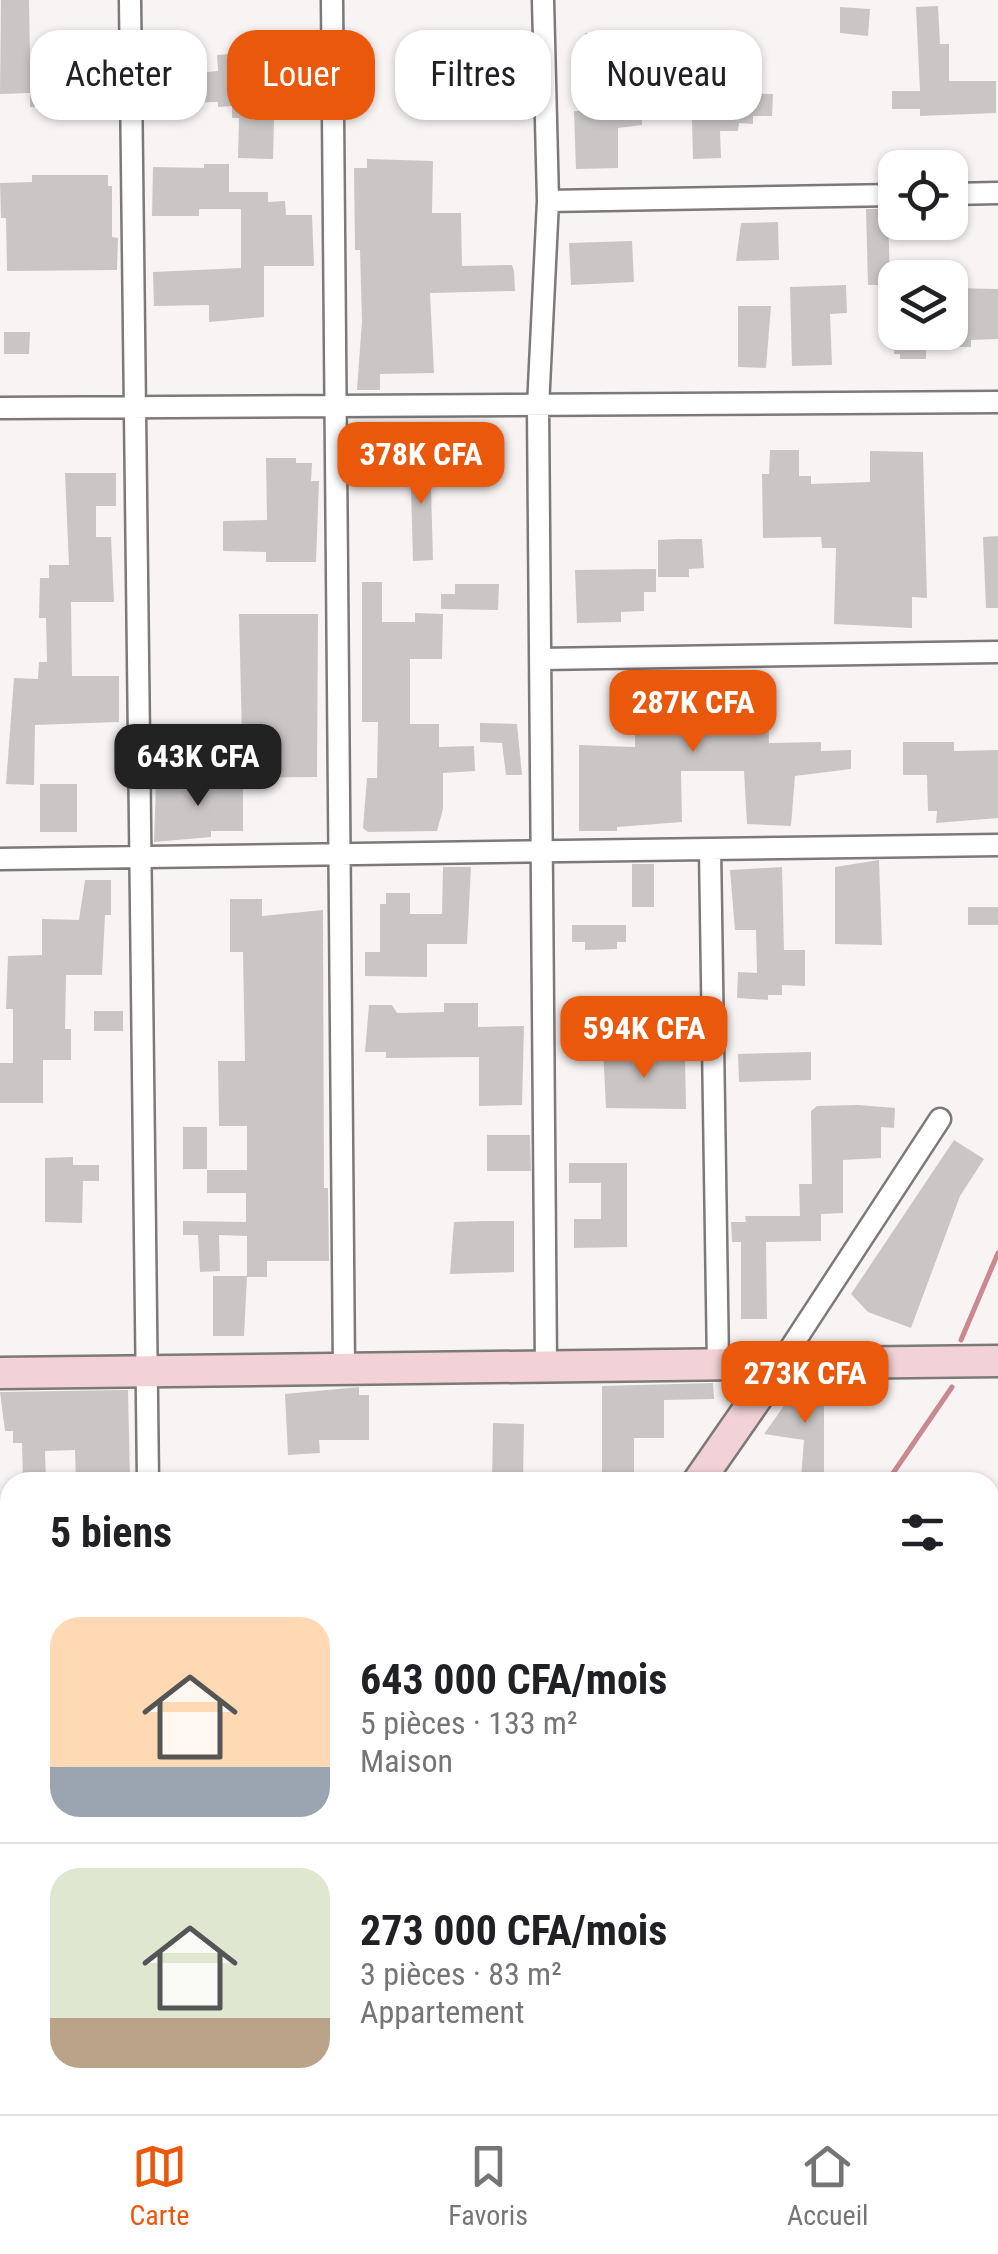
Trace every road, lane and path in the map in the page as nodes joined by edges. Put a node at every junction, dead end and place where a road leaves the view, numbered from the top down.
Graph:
1 (130, 0) edge
2 (332, 0) edge
3 (543, 0) edge
4 (998, 193) edge
5 (968, 194) edge
6 (878, 195) edge
7 (548, 201) junction
8 (998, 402) edge
9 (538, 407) junction
10 (0, 408) edge
11 (133, 408) junction
12 (338, 408) junction
13 (998, 652) edge
14 (541, 659) junction
15 (998, 845) edge
16 (710, 849) junction
17 (542, 852) junction
18 (343, 854) junction
19 (139, 857) junction
20 (0, 859) edge
21 (940, 1119) dead end
22 (998, 1361) edge
23 (780, 1364) junction
24 (718, 1365) junction
25 (546, 1366) junction
26 (344, 1369) junction
27 (144, 1371) junction
28 (0, 1373) edge
29 (148, 1472) edge
30 (705, 1472) edge

1 - 11 street
2 - 12 street
3 - 7 street
4 - 5 street
6 - 7 street
7 - 9 street
8 - 9 street
9 - 12 street
9 - 14 street
10 - 11 street
11 - 12 street
11 - 19 street
12 - 18 street
13 - 14 street
14 - 17 street
15 - 16 street
16 - 17 street
16 - 24 street
17 - 18 street
17 - 25 street
18 - 19 street
18 - 26 street
19 - 20 street
19 - 27 street
21 - 23 street
22 - 23 street
23 - 24 street
23 - 30 street
24 - 25 street
25 - 26 street
26 - 27 street
27 - 28 street
27 - 29 street

